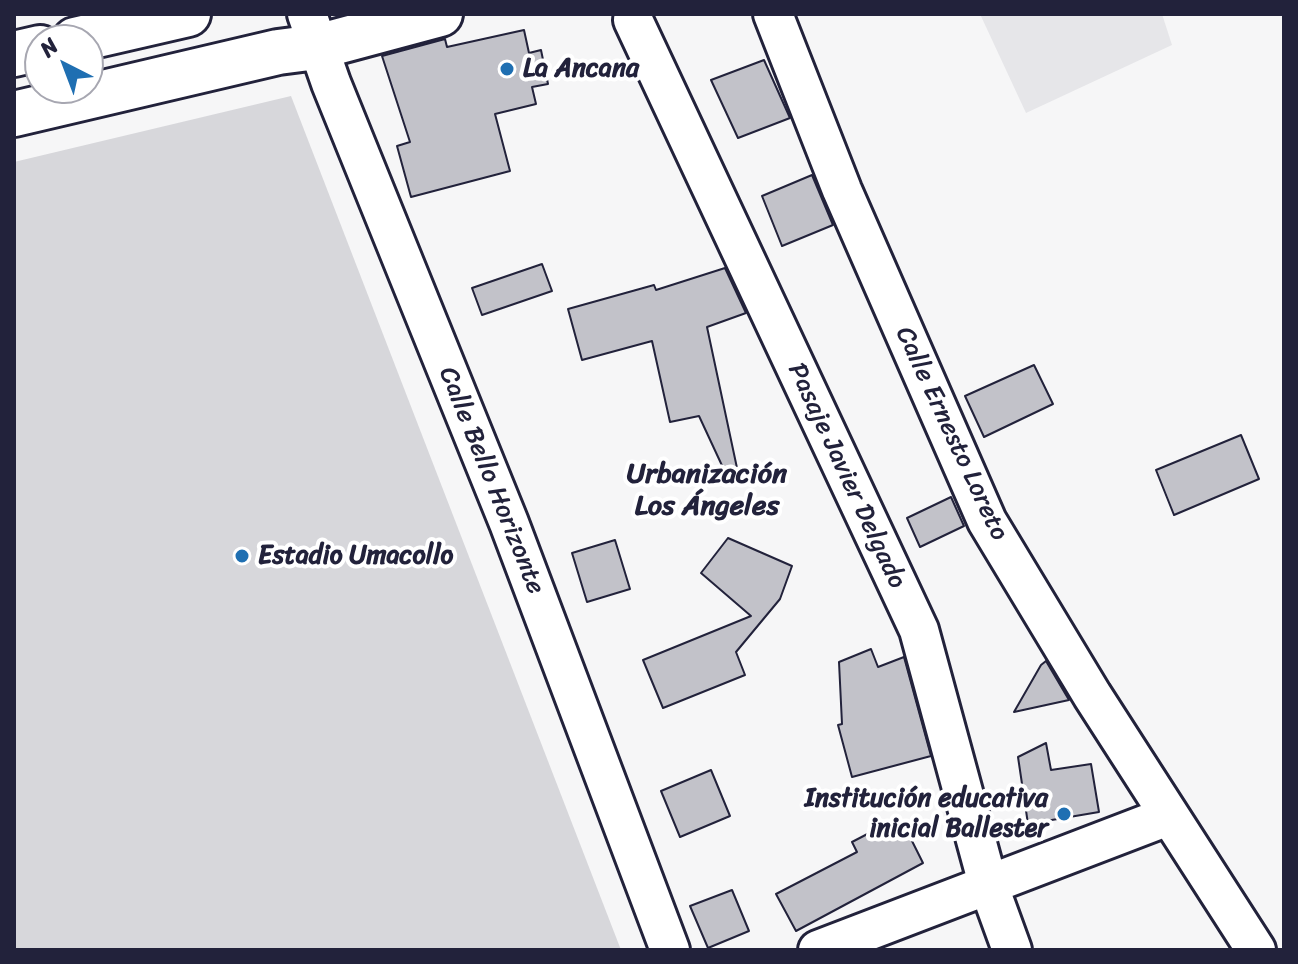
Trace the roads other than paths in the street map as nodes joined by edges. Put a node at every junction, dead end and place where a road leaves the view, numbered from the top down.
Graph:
1 (188, 14) edge
2 (440, 14) edge
3 (773, 14) edge
4 (633, 20) dead end
5 (312, 30) edge
6 (104, 33) edge
7 (14, 114) edge
8 (1168, 816) junction
9 (988, 884) junction
10 (670, 950) edge
11 (818, 950) edge
12 (1012, 950) edge
13 (1256, 950) edge

1 - 6 main road
2 - 5 main road
3 - 8 street, Calle Ernesto Loreto
4 - 9 street, Pasaje Javier Delgado
5 - 7 main road
5 - 10 street, Calle Bello Horizonte
8 - 9 street
8 - 13 street, Calle Ernesto Loreto
9 - 11 street
9 - 12 street, Pasaje Javier Delgado

